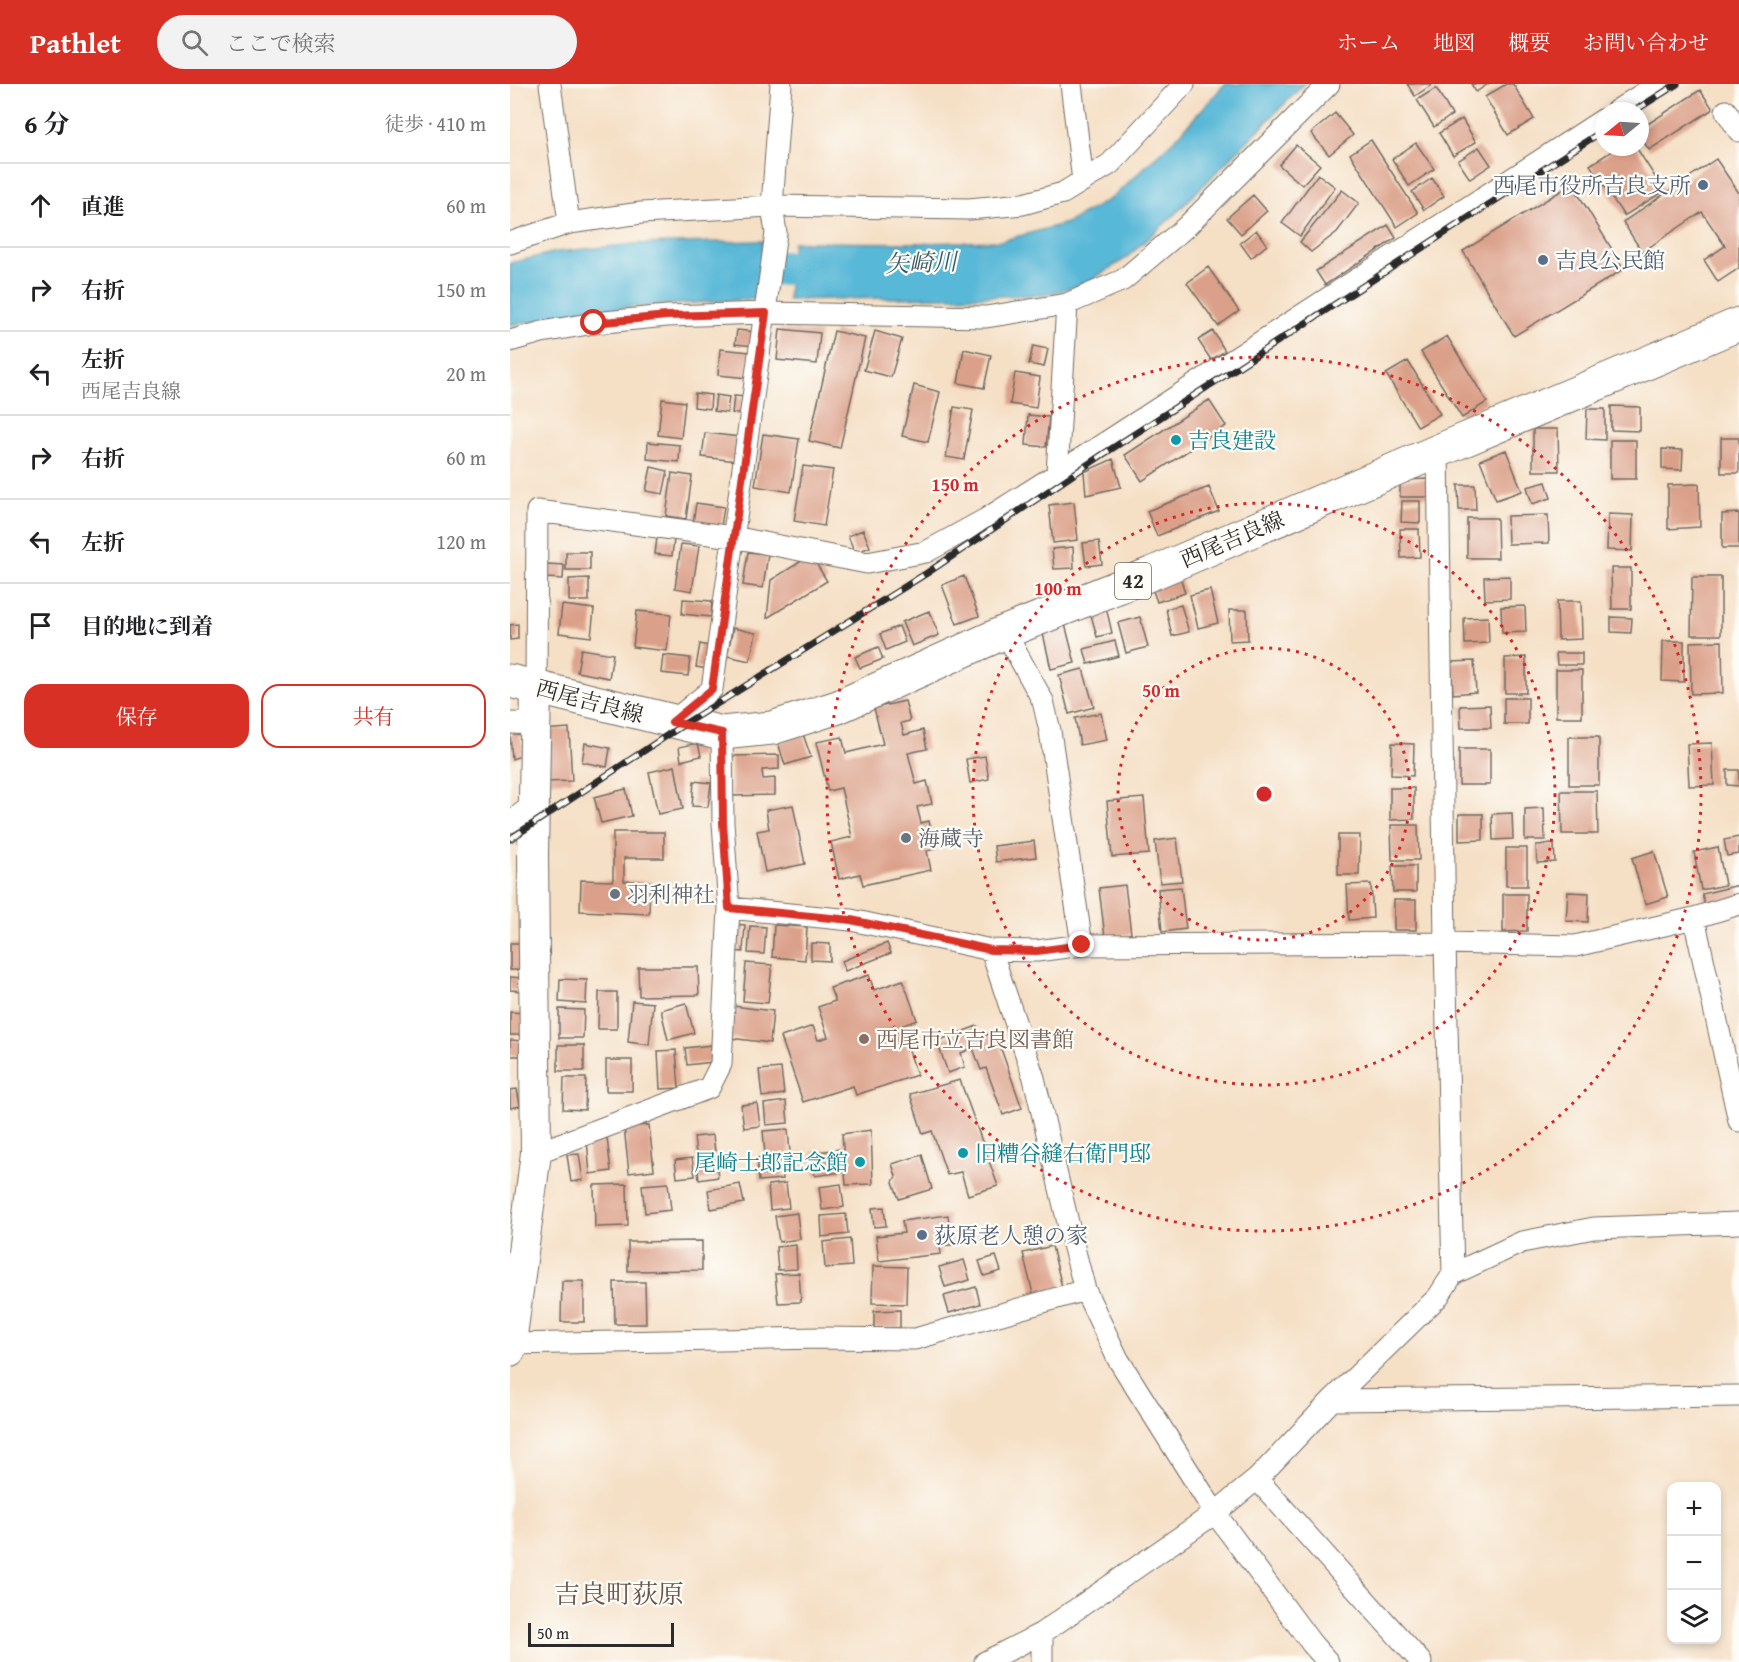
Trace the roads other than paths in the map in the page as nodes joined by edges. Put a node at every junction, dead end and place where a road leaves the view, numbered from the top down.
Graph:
1 (550, 84) edge
2 (781, 84) edge
3 (1071, 84) edge
4 (1185, 84) edge
5 (1329, 84) edge
6 (1658, 84) edge
7 (1630, 102) edge
8 (1726, 111) dead end
9 (1595, 125) edge
10 (1739, 131) edge
11 (1083, 181) junction
12 (772, 206) junction
13 (569, 223) junction
14 (510, 243) edge
15 (1067, 304) junction
16 (767, 305) junction
17 (1739, 324) edge
18 (510, 341) edge
19 (1438, 451) junction
20 (1057, 474) junction
21 (733, 537) junction
22 (1005, 632) junction
23 (523, 683) edge
24 (672, 722) junction
25 (522, 724) edge
26 (722, 733) junction
27 (522, 814) edge
28 (1739, 904) edge
29 (729, 908) junction
30 (1694, 918) junction
31 (1445, 943) junction
32 (1082, 945) junction
33 (991, 950) junction
34 (1739, 1121) edge
35 (536, 1154) junction
36 (1739, 1223) edge
37 (1453, 1275) junction
38 (1085, 1290) junction
39 (510, 1346) edge
40 (1739, 1396) edge
41 (1332, 1400) junction
42 (1257, 1479) junction
43 (1215, 1513) junction
44 (1042, 1633) junction
45 (985, 1662) edge
46 (1042, 1662) edge
47 (1328, 1662) edge
48 (1421, 1662) edge

1 - 13 street
2 - 12 street
3 - 11 street
4 - 11 street
5 - 15 street
6 - 7 street
8 - 10 street
9 - 20 street
11 - 12 street
12 - 13 street
12 - 16 street
13 - 14 street
15 - 16 street
15 - 20 street
16 - 18 street
16 - 21 street
17 - 19 main road, 西尾吉良線 / 42
19 - 22 main road, 西尾吉良線 / 42
19 - 31 street
20 - 21 street
21 - 23 street
21 - 24 street
22 - 26 main road, 西尾吉良線 / 42
22 - 32 street
23 - 24 main road, 西尾吉良線 / 42
23 - 25 main road
24 - 26 main road, 西尾吉良線 / 42
25 - 27 main road
26 - 29 street
27 - 35 main road
28 - 30 street
29 - 33 street
29 - 35 street
30 - 31 street
30 - 34 street
31 - 32 street
31 - 37 street
32 - 33 street
33 - 38 street
35 - 39 main road
36 - 37 street
37 - 41 street
38 - 39 street
38 - 43 street
40 - 41 street
41 - 42 street
42 - 43 street
42 - 48 street
43 - 44 street
43 - 47 street
44 - 45 street
44 - 46 street

